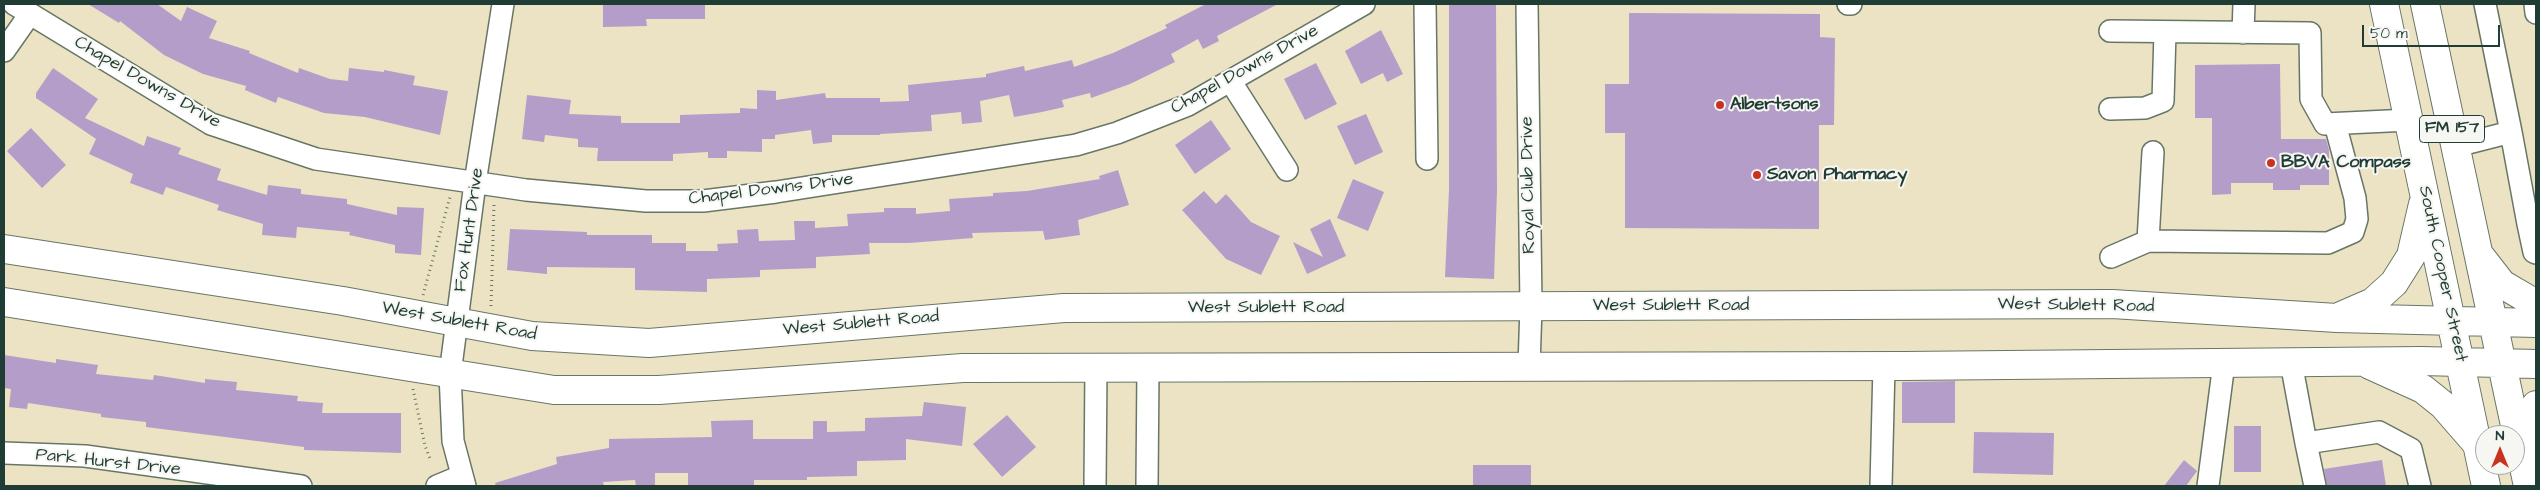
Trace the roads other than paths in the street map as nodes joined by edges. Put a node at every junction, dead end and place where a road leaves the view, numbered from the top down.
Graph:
1 (504, 4) edge
2 (1364, 4) edge
3 (1425, 4) edge
4 (1527, 4) edge
5 (2244, 4) edge
6 (2384, 4) edge
7 (2425, 4) edge
8 (2485, 4) edge
9 (2534, 4) edge
10 (22, 9) edge
11 (2536, 13) edge
12 (2110, 31) dead end
13 (2165, 32) junction
14 (2243, 33) junction
15 (4, 51) edge
16 (1231, 82) junction
17 (2110, 109) dead end
18 (2409, 120) junction
19 (2335, 124) junction
20 (2511, 132) junction
21 (2456, 146) junction
22 (2153, 152) dead end
23 (1427, 159) dead end
24 (1287, 170) dead end
25 (475, 183) junction
26 (2425, 195) junction
27 (2532, 223) edge
28 (2148, 241) junction
29 (4, 249) edge
30 (2536, 253) edge
31 (2479, 254) junction
32 (2111, 257) dead end
33 (4, 302) edge
34 (2536, 304) edge
35 (1531, 307) junction
36 (2337, 318) junction
37 (2452, 321) junction
38 (2493, 322) junction
39 (457, 323) junction
40 (2536, 323) edge
41 (2291, 362) junction
42 (2362, 362) junction
43 (2460, 362) junction
44 (2224, 363) junction
45 (2502, 363) junction
46 (2536, 364) edge
47 (1530, 366) junction
48 (1884, 366) junction
49 (1096, 367) junction
50 (1148, 367) junction
51 (450, 374) junction
52 (2536, 405) edge
53 (2515, 425) edge
54 (2475, 431) edge
55 (2525, 441) edge
56 (2475, 442) edge
57 (2306, 443) junction
58 (4, 453) edge
59 (2525, 472) edge
60 (463, 481) edge
61 (301, 486) edge
62 (437, 486) edge
63 (1095, 486) edge
64 (1147, 486) edge
65 (1881, 486) edge
66 (2209, 486) edge
67 (2315, 486) edge
68 (2420, 486) edge
69 (2528, 486) edge

1 - 25 street, Fox Hunt Drive
2 - 16 street, Chapel Downs Drive
3 - 23 street
4 - 35 street, Royal Club Drive
5 - 14 street
6 - 18 main road, South Cooper Street / FM 157
7 - 21 main road, FM 157
8 - 20 street
9 - 11 street
10 - 15 street, Chapel Downs Drive
10 - 25 street, Chapel Downs Drive
12 - 13 street
13 - 14 street
13 - 17 street
14 - 19 street
16 - 24 street
16 - 25 street, Chapel Downs Drive
18 - 19 street
18 - 26 main road, South Cooper Street / FM 157
19 - 28 street
20 - 21 street
20 - 27 street
21 - 31 main road, FM 157
22 - 28 street
25 - 39 street, Fox Hunt Drive
26 - 36 main road
26 - 37 main road, South Cooper Street / FM 157
27 - 30 street
28 - 32 street
29 - 39 main road, West Sublett Road
31 - 34 main road
31 - 38 main road, FM 157
33 - 51 main road
35 - 36 main road, West Sublett Road
35 - 39 main road, West Sublett Road
35 - 47 street, Royal Club Drive
36 - 37 main road, West Sublett Road
37 - 38 main road, West Sublett Road
37 - 43 main road, South Cooper Street / FM 157
38 - 40 main road, West Sublett Road
38 - 45 main road, FM 157
39 - 51 street, Fox Hunt Drive
41 - 42 main road
41 - 44 main road
41 - 57 street
42 - 43 main road
42 - 56 main road
43 - 45 main road
43 - 54 main road, South Cooper Street / FM 157
44 - 48 main road
44 - 66 street
45 - 46 main road
45 - 53 main road, FM 157
47 - 48 main road
47 - 50 main road
48 - 65 street
49 - 50 main road
49 - 51 main road
49 - 63 street
50 - 64 street
51 - 60 street, Fox Hunt Drive
52 - 55 main road
57 - 67 street
57 - 68 street
58 - 61 street, Park Hurst Drive
59 - 69 main road, FM 157
60 - 62 street

